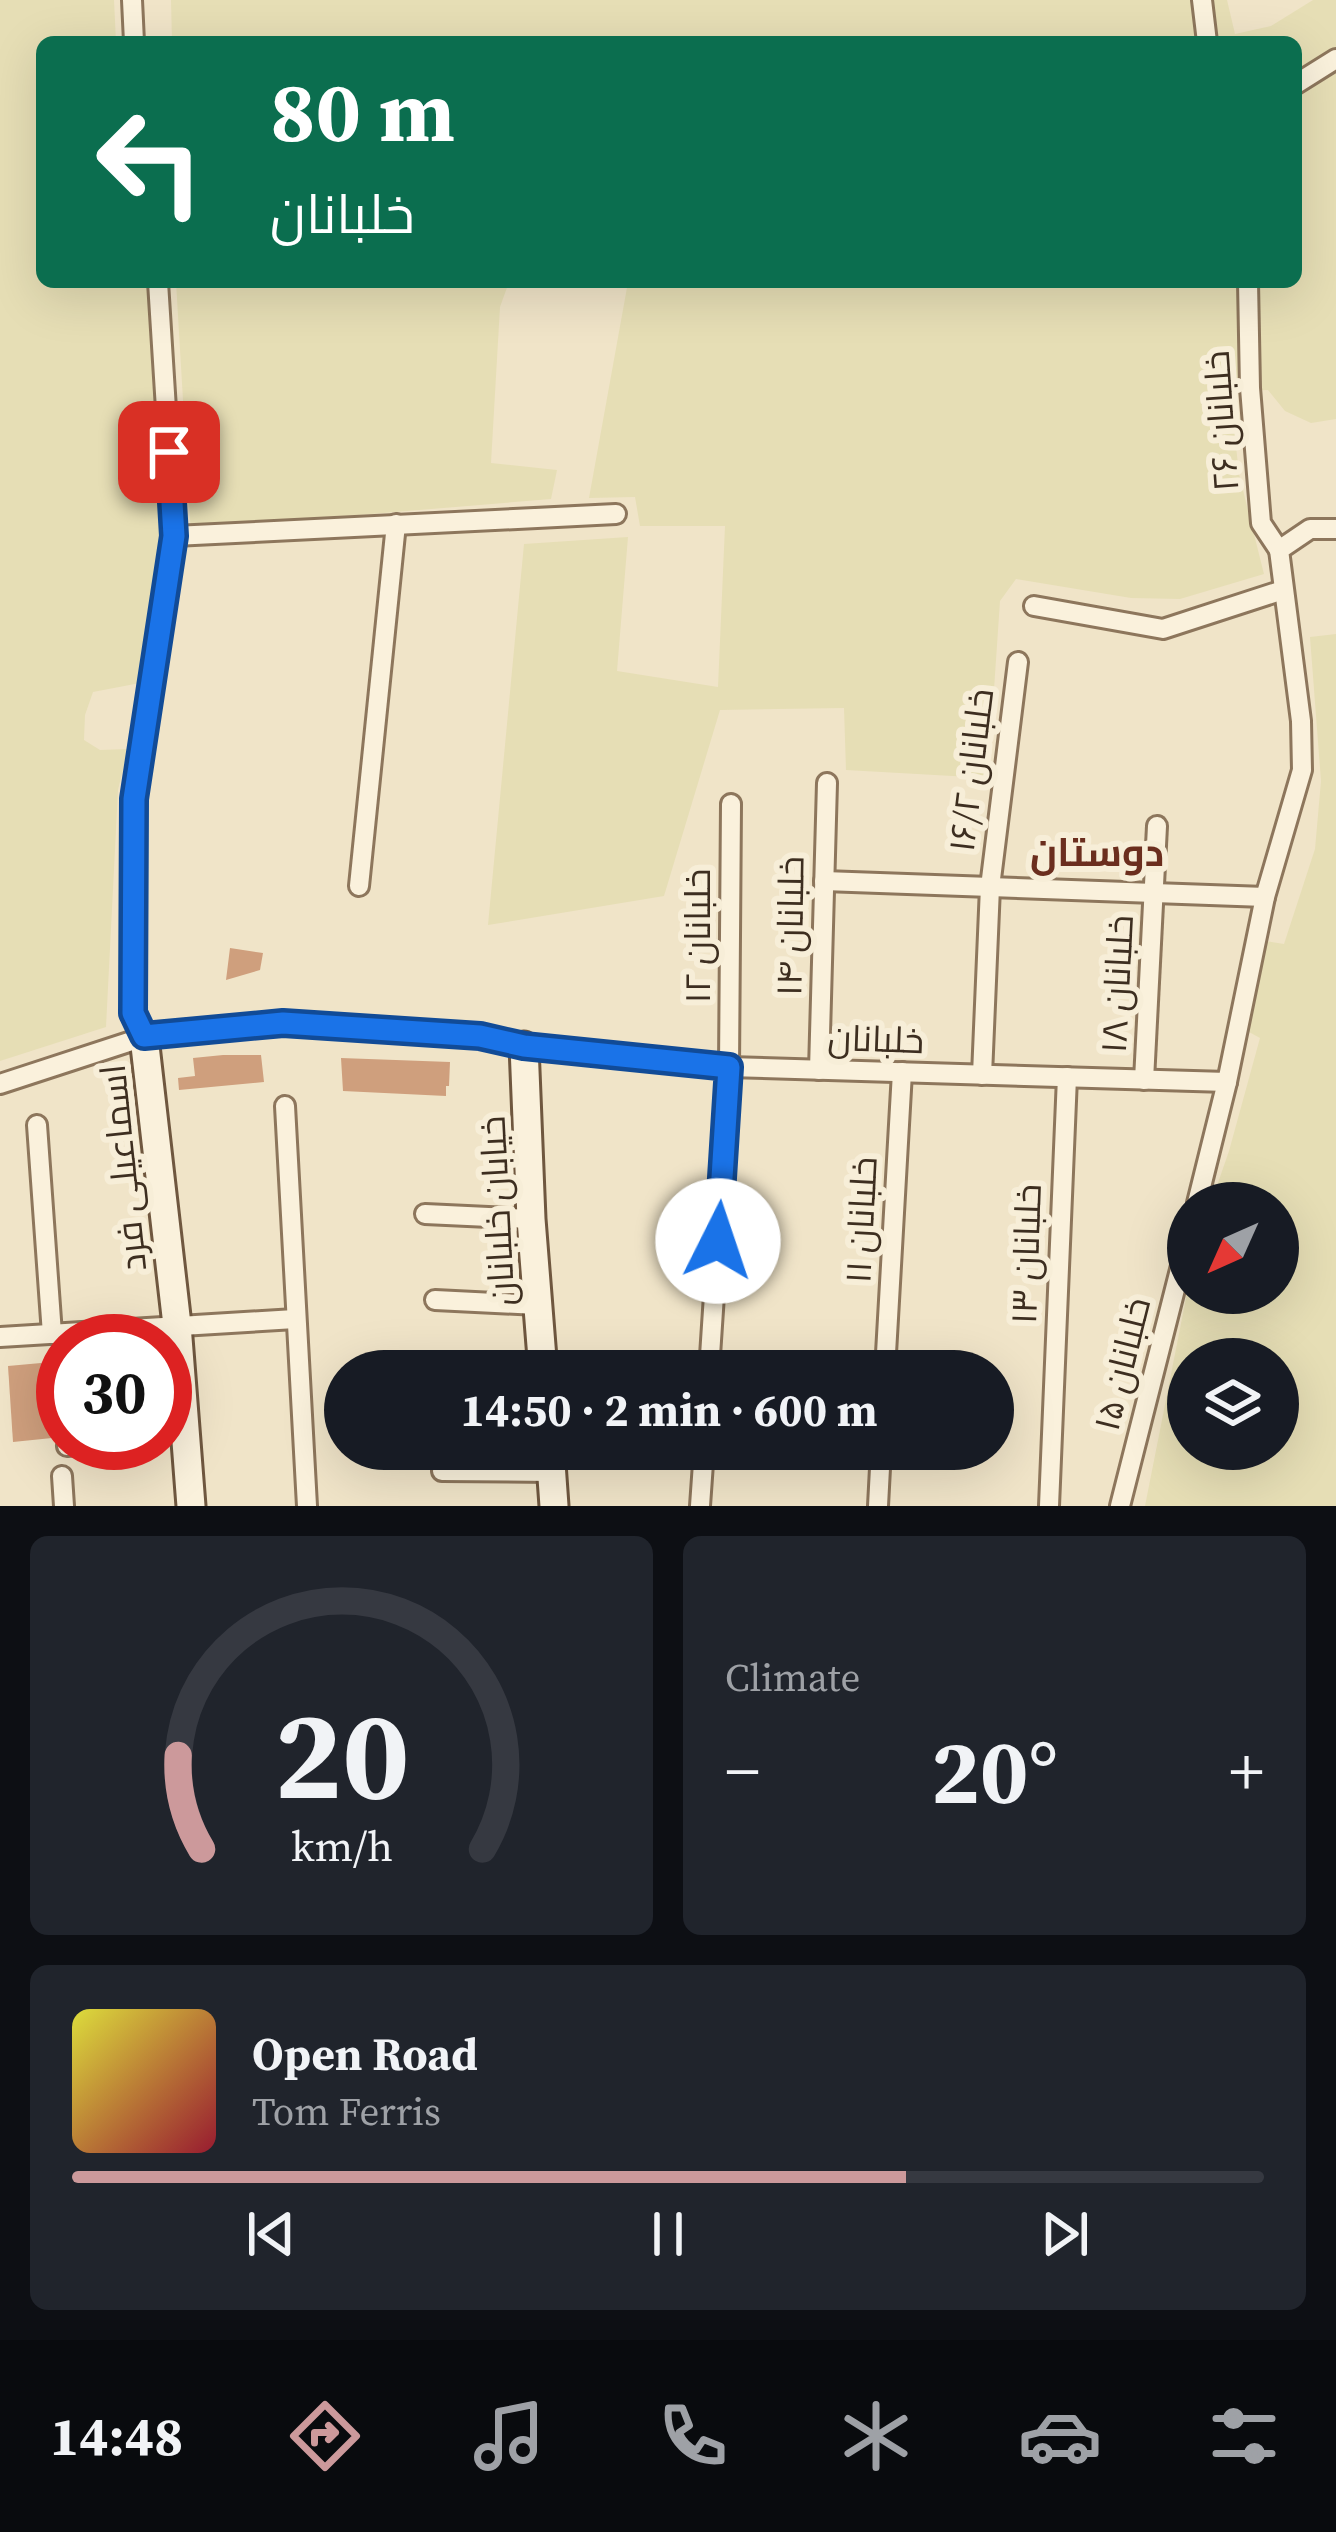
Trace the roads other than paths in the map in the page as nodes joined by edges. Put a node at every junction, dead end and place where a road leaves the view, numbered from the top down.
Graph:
1 (132, 0) edge
2 (1202, 0) edge
3 (134, 36) edge
4 (1207, 36) edge
5 (1336, 59) edge
6 (1302, 80) edge
7 (158, 288) edge
8 (1248, 288) edge
9 (616, 514) dead end
10 (396, 524) junction
11 (1336, 529) edge
12 (174, 536) junction
13 (1280, 550) junction
14 (1283, 590) junction
15 (1034, 606) dead end
16 (1018, 662) dead end
17 (827, 783) dead end
18 (730, 804) dead end
19 (1157, 826) dead end
20 (824, 881) junction
21 (359, 886) dead end
22 (990, 887) junction
23 (1155, 892) junction
24 (1265, 897) junction
25 (144, 1036) junction
26 (524, 1046) junction
27 (729, 1067) junction
28 (819, 1070) junction
29 (902, 1072) junction
30 (982, 1075) junction
31 (1067, 1078) junction
32 (1144, 1080) junction
33 (1227, 1082) junction
34 (0, 1084) edge
35 (285, 1106) dead end
36 (37, 1125) dead end
37 (1202, 1182) edge
38 (425, 1214) dead end
39 (531, 1219) junction
40 (435, 1300) dead end
41 (538, 1305) junction
42 (51, 1314) edge
43 (176, 1314) edge
44 (1169, 1314) edge
45 (295, 1318) junction
46 (192, 1324) edge
47 (36, 1335) edge
48 (0, 1337) edge
49 (541, 1350) edge
50 (710, 1350) edge
51 (886, 1350) edge
52 (183, 1470) edge
53 (453, 1470) edge
54 (552, 1470) edge
55 (703, 1470) edge
56 (879, 1470) edge
57 (442, 1471) dead end
58 (62, 1476) dead end
59 (64, 1506) edge
60 (191, 1506) edge
61 (307, 1506) edge
62 (554, 1506) edge
63 (700, 1506) edge
64 (878, 1506) edge
65 (1049, 1506) edge
66 (1120, 1506) edge

1 - 3 street
2 - 4 street
5 - 6 street
7 - 12 street
8 - 13 street, ۲۶ خلبانان
9 - 10 street
10 - 12 street
10 - 21 street
11 - 13 street
12 - 25 street
13 - 14 street, ۲۶ خلبانان
14 - 15 street
14 - 24 street, ۲۶ خلبانان
16 - 22 street, ۱۶/۲ خلبانان
17 - 20 street, ۱۴ خلبانان
18 - 27 street, ۱۲ خلبانان
19 - 23 street, ۱۸ خلبانان
20 - 22 street
20 - 28 street, ۱۴ خلبانان
22 - 23 street
22 - 30 street, ۱۶/۲ خلبانان
23 - 24 street
23 - 32 street, ۱۸ خلبانان
24 - 33 street, ۲۶ خلبانان
25 - 26 street, خلبانان
25 - 34 street, خلبانان
25 - 43 street, اسماعیلی فرد
26 - 27 street, خلبانان
26 - 39 street, خیابان خلبانان
27 - 28 street, خلبانان
27 - 50 street, ۱۲ خلبانان
28 - 29 street, خلبانان
29 - 30 street, خلبانان
29 - 51 street, ۱۱ خلبانان
30 - 31 street, خلبانان
31 - 32 street, خلبانان
31 - 65 street, ۱۳ خلبانان
32 - 33 street, خلبانان
33 - 37 street
35 - 45 street
36 - 42 street
38 - 39 street
39 - 41 street, خیابان خلبانان
40 - 41 street
41 - 49 street, خیابان خلبانان
44 - 66 street, ۱۵ خلبانان
45 - 46 street
45 - 61 street
47 - 48 street
52 - 60 street, اسماعیلی فرد
53 - 57 street
54 - 62 street
55 - 63 street
56 - 64 street
58 - 59 street

